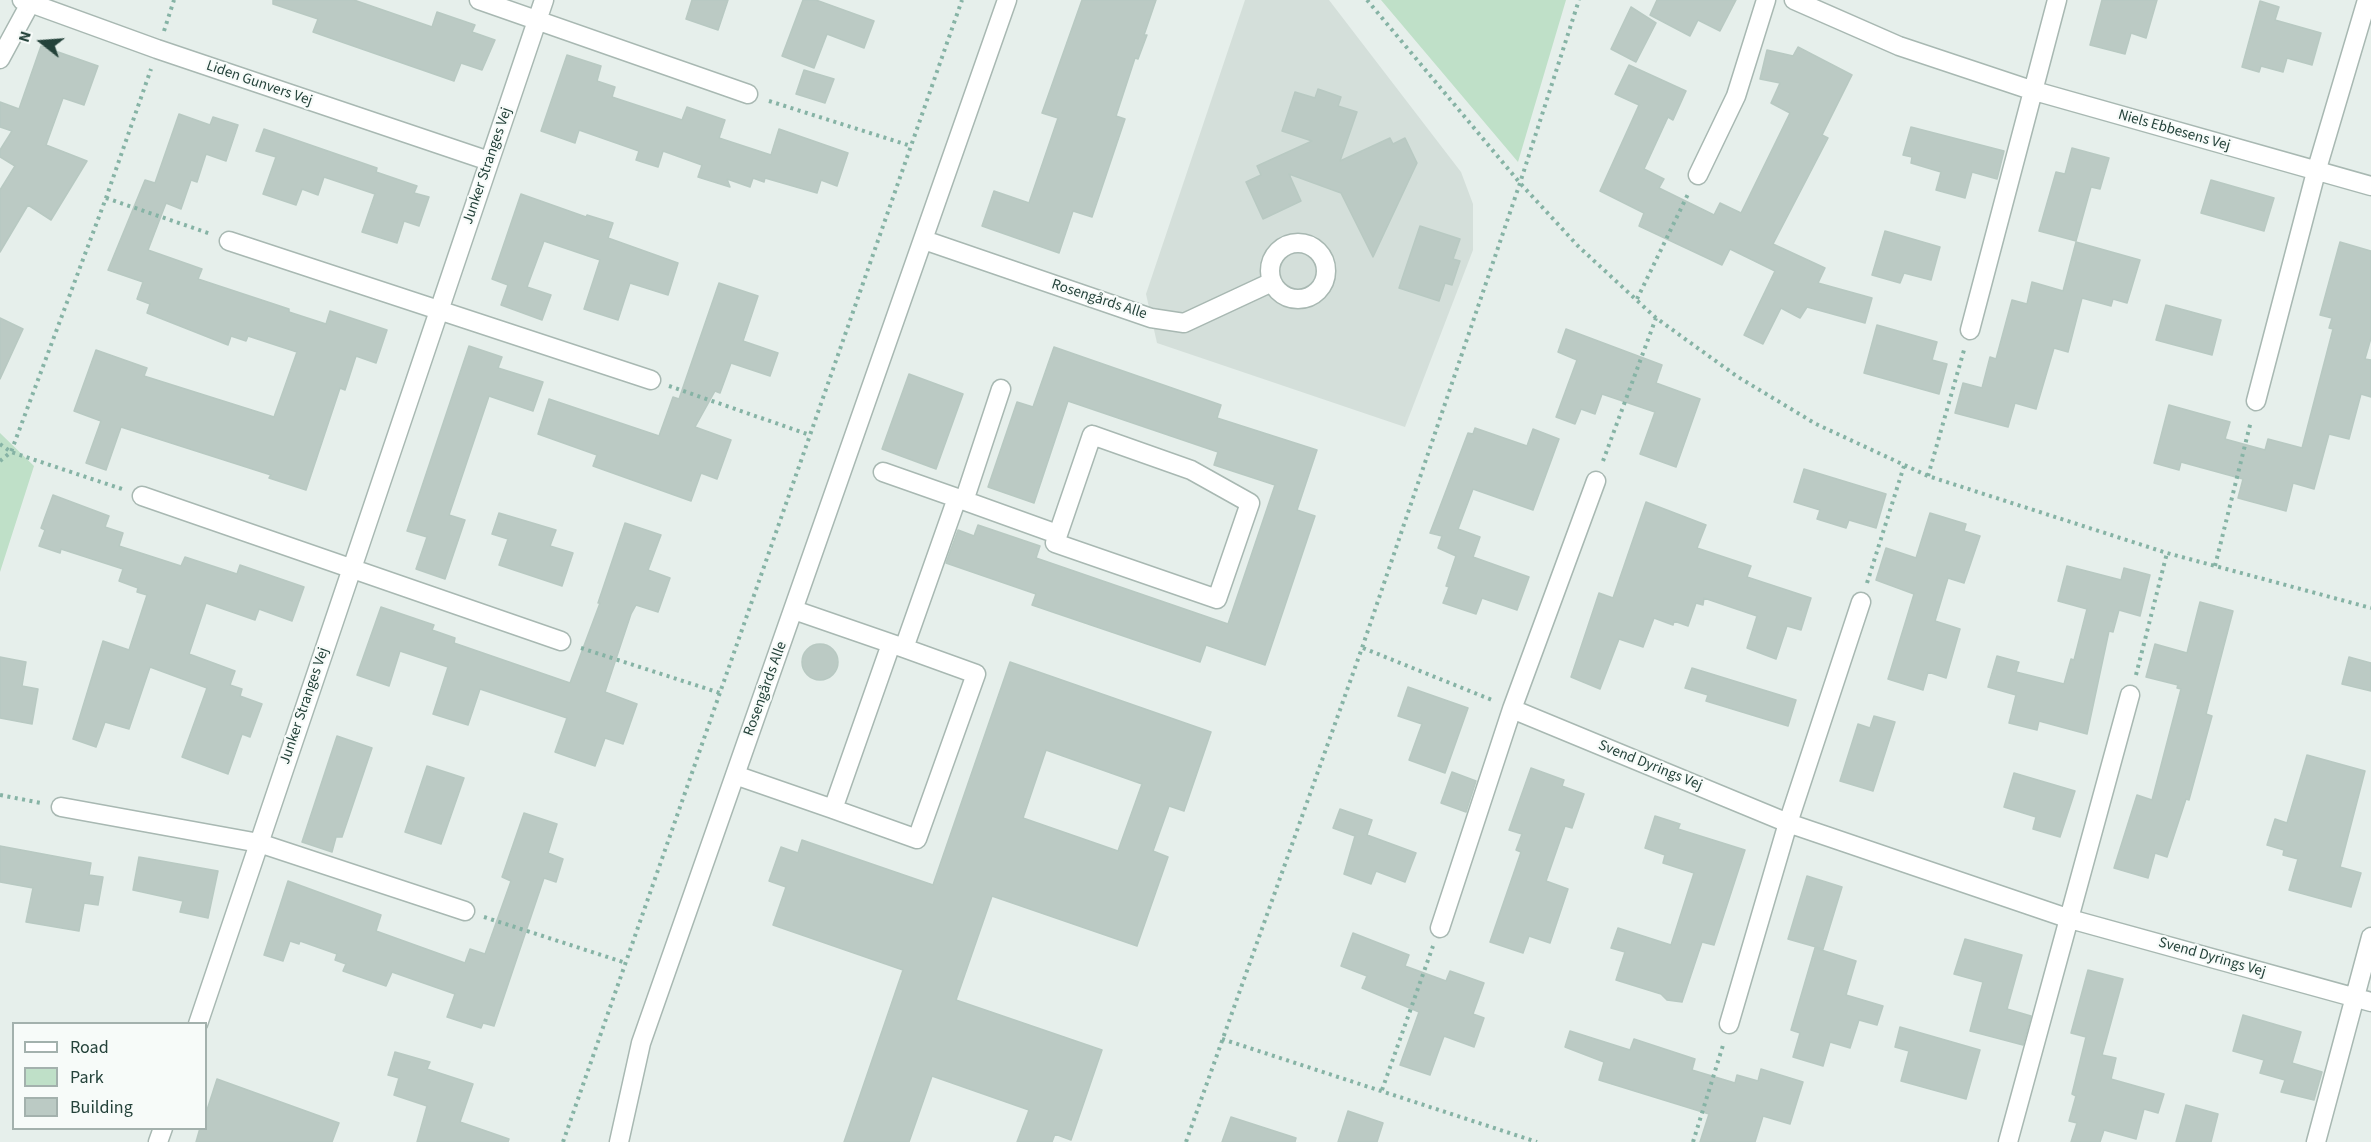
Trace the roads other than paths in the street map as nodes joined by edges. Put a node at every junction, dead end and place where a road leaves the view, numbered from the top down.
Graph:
1 (479, 0) edge
2 (544, 0) edge
3 (1007, 0) edge
4 (1766, 0) edge
5 (1794, 0) edge
6 (2057, 0) edge
7 (2367, 0) edge
8 (28, 2) edge
9 (537, 20) junction
10 (0, 59) edge
11 (2031, 90) junction
12 (748, 94) road end
13 (489, 161) junction
14 (2316, 172) junction
15 (1698, 175) road end
16 (2371, 186) edge
17 (229, 240) road end
18 (924, 240) junction
19 (1272, 282) dead end
20 (439, 312) junction
21 (1970, 330) road end
22 (651, 380) road end
23 (1001, 389) dead end
24 (2256, 401) road end
25 (883, 472) dead end
26 (1596, 481) road end
27 (142, 496) road end
28 (961, 500) junction
29 (1057, 534) junction
30 (352, 569) junction
31 (1860, 602) road end
32 (794, 610) junction
33 (561, 641) road end
34 (898, 646) junction
35 (2130, 695) road end
36 (1512, 709) junction
37 (735, 775) junction
38 (61, 807) road end
39 (833, 809) junction
40 (1788, 822) junction
41 (259, 843) junction
42 (465, 911) road end
43 (2070, 919) junction
44 (1440, 928) road end
45 (2371, 937) edge
46 (2363, 1000) edge
47 (198, 1022) edge
48 (1729, 1024) road end
49 (619, 1142) edge
50 (2008, 1142) edge
51 (2316, 1142) edge

1 - 9 street
2 - 9 street, Junker Stranges Vej
3 - 18 street, Rosengårds Alle
4 - 15 street
5 - 11 street, Niels Ebbesens Vej
6 - 11 street
7 - 14 street
8 - 10 street, Liden Gunvers Vej
8 - 13 street, Liden Gunvers Vej
9 - 12 street
9 - 13 street, Junker Stranges Vej
11 - 14 street, Niels Ebbesens Vej
11 - 21 street
13 - 20 street, Junker Stranges Vej
14 - 16 street, Niels Ebbesens Vej
14 - 24 street
17 - 20 street
18 - 19 street, Rosengårds Alle
18 - 32 street, Rosengårds Alle
20 - 22 street
20 - 30 street, Junker Stranges Vej
23 - 28 street
25 - 28 street
26 - 36 street
27 - 30 street
28 - 29 street
28 - 34 street
29 - 29 street
30 - 33 street
30 - 41 street, Junker Stranges Vej
31 - 40 street
32 - 34 street
32 - 37 street, Rosengårds Alle
34 - 39 street
34 - 39 street
35 - 43 street
36 - 40 street, Svend Dyrings Vej
36 - 44 street
37 - 39 street
37 - 49 street, Rosengårds Alle
38 - 41 street
40 - 43 street, Svend Dyrings Vej
40 - 48 street
41 - 42 street
41 - 47 street, Junker Stranges Vej
43 - 46 street, Svend Dyrings Vej
43 - 50 street
45 - 46 street
46 - 51 street

